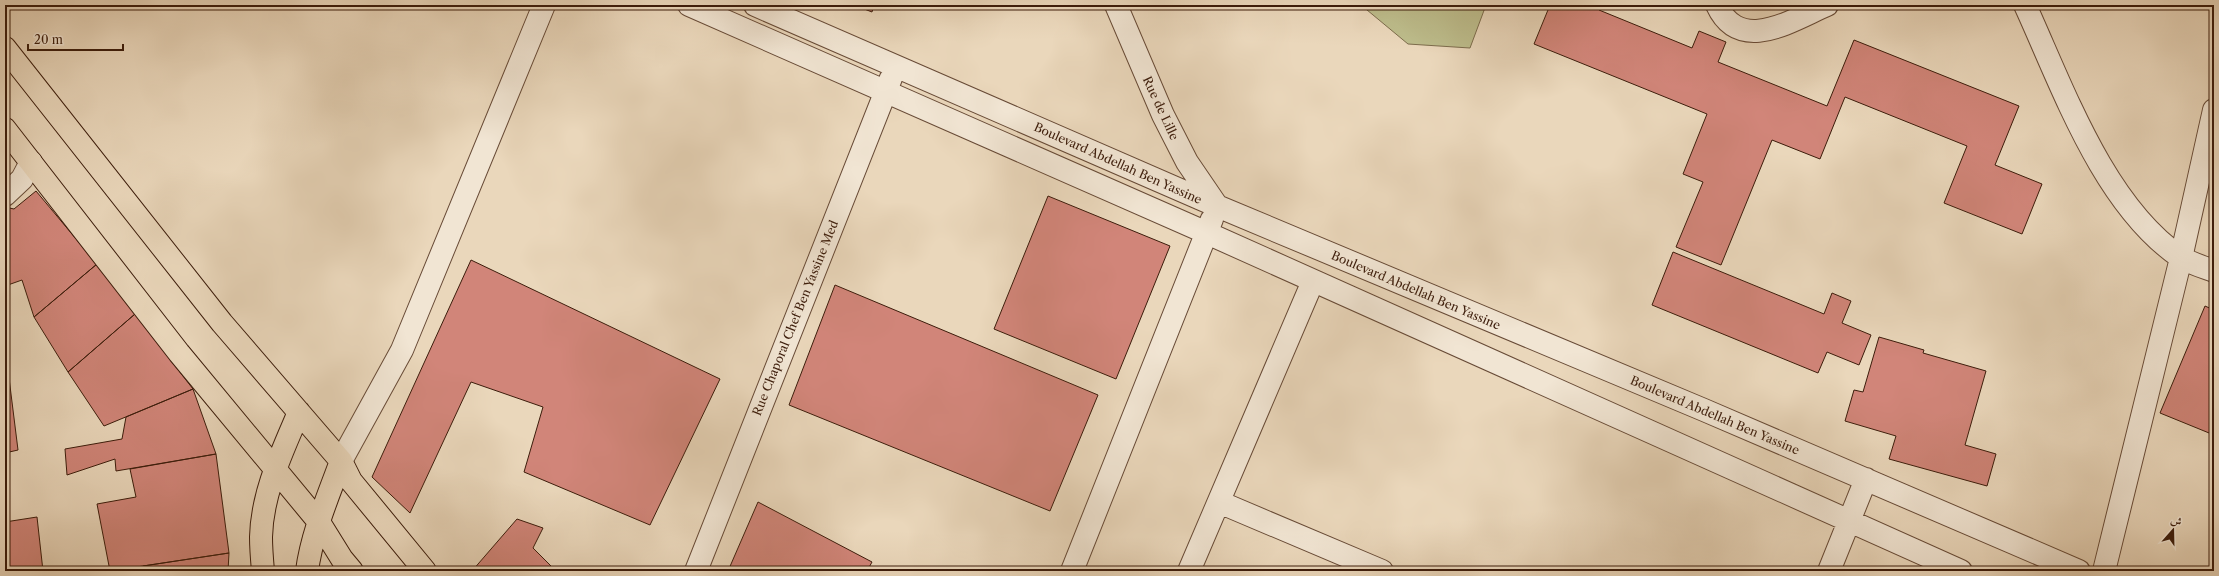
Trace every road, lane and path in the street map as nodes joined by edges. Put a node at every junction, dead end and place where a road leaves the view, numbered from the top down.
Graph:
1 (544, 5) edge
2 (689, 5) edge
3 (755, 5) edge
4 (1116, 5) edge
5 (1717, 5) edge
6 (1827, 5) edge
7 (2025, 5) edge
8 (5, 48) edge
9 (896, 66) junction
10 (885, 91) junction
11 (2214, 110) edge
12 (5, 129) edge
13 (31, 162) junction
14 (5, 195) edge
15 (1217, 206) junction
16 (1207, 233) junction
17 (2181, 258) junction
18 (2214, 271) edge
19 (1313, 281) junction
20 (299, 412) junction
21 (340, 461) junction
22 (275, 469) junction
23 (1866, 479) junction
24 (1218, 502) junction
25 (319, 522) junction
26 (1848, 522) junction
27 (263, 571) edge
28 (307, 571) edge
29 (352, 571) edge
30 (425, 571) edge
31 (696, 571) edge
32 (1072, 571) edge
33 (1189, 571) edge
34 (1382, 571) edge
35 (1829, 571) edge
36 (1961, 571) edge
37 (2079, 571) edge
38 (2104, 571) edge

1 - 21 street
2 - 10 street
3 - 9 street, Boulevard Abdellah Ben Yassine
4 - 15 street, Rue de Lille
5 - 6 street
7 - 17 street
8 - 20 main road
9 - 10 street, Rue Chaporal Chef Ben Yassine Med
9 - 15 street, Boulevard Abdellah Ben Yassine
10 - 16 street
10 - 31 street, Rue Chaporal Chef Ben Yassine Med
11 - 17 street
12 - 13 main road
13 - 14 street
13 - 22 main road
15 - 16 street
15 - 23 street, Boulevard Abdellah Ben Yassine
16 - 19 street
16 - 32 street
17 - 18 street
17 - 38 street
19 - 24 street
19 - 26 street
20 - 21 main road
20 - 22 main road
21 - 25 main road
21 - 30 main road
22 - 25 main road
22 - 27 main road
23 - 26 street
23 - 37 street, Boulevard Abdellah Ben Yassine
24 - 33 street
24 - 34 street
25 - 28 main road
25 - 29 main road
26 - 35 street
26 - 36 street

